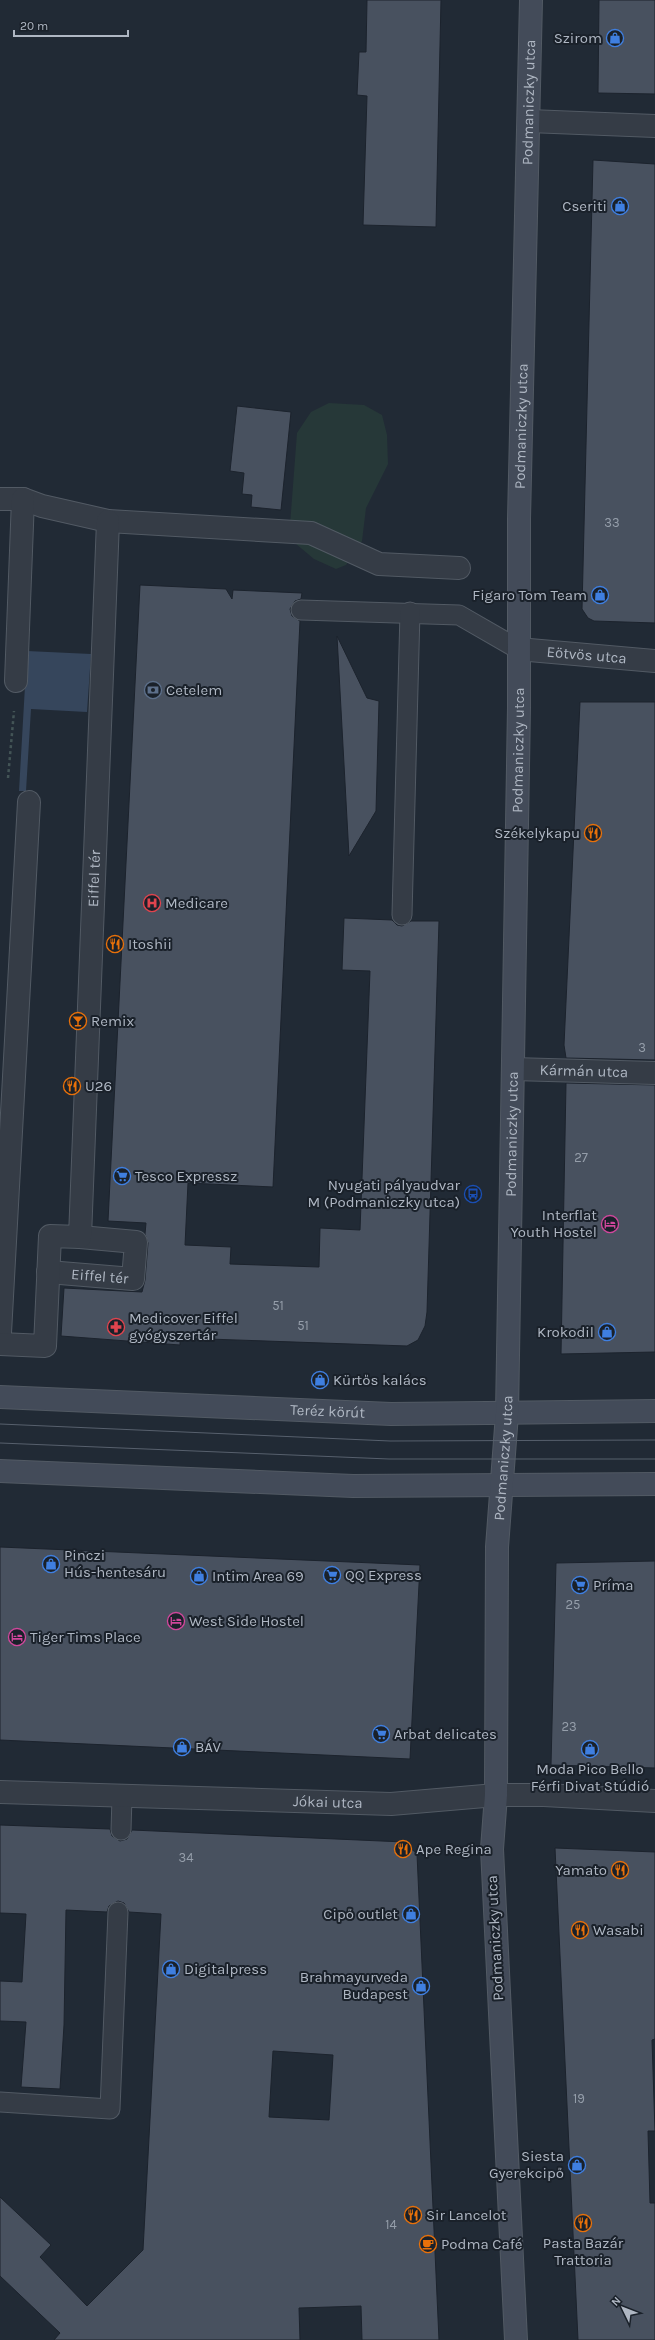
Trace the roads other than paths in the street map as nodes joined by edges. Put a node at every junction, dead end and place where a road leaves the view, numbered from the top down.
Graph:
1 (531, 0) edge
2 (529, 121) junction
3 (655, 126) edge
4 (0, 498) edge
5 (23, 500) junction
6 (108, 521) junction
7 (459, 568) dead end
8 (301, 610) dead end
9 (410, 612) junction
10 (518, 649) junction
11 (655, 661) edge
12 (16, 681) road end
13 (29, 802) road end
14 (402, 915) dead end
15 (513, 1069) junction
16 (655, 1072) edge
17 (80, 1237) junction
18 (48, 1272) junction
19 (0, 1333) edge
20 (0, 1344) edge
21 (0, 1397) edge
22 (655, 1411) edge
23 (507, 1414) junction
24 (0, 1471) edge
25 (655, 1484) edge
26 (503, 1486) junction
27 (0, 1792) edge
28 (496, 1795) junction
29 (122, 1797) junction
30 (655, 1801) edge
31 (121, 1830) dead end
32 (118, 1912) dead end
33 (0, 2102) edge
34 (516, 2340) edge

1 - 2 street, Podmaniczky utca
2 - 3 street
2 - 10 street, Podmaniczky utca
4 - 5 street
5 - 6 street
5 - 12 street
6 - 7 street
6 - 17 street, Eiffel tér
8 - 9 lane
9 - 10 lane
9 - 14 lane
10 - 11 street, Eötvös utca
10 - 15 street, Podmaniczky utca
13 - 19 street
15 - 16 street, Kármán utca
15 - 23 street, Podmaniczky utca
17 - 18 street, Eiffel tér
17 - 18 street, Eiffel tér
18 - 20 street, Eiffel tér
21 - 23 street, Teréz körút
22 - 23 street, Teréz körút
23 - 26 street, Podmaniczky utca
24 - 26 street
25 - 26 street
26 - 28 street, Podmaniczky utca
27 - 29 street, Jókai utca
28 - 29 street, Jókai utca
28 - 30 street, Jókai utca
28 - 34 street, Podmaniczky utca
29 - 31 lane
32 - 33 lane

